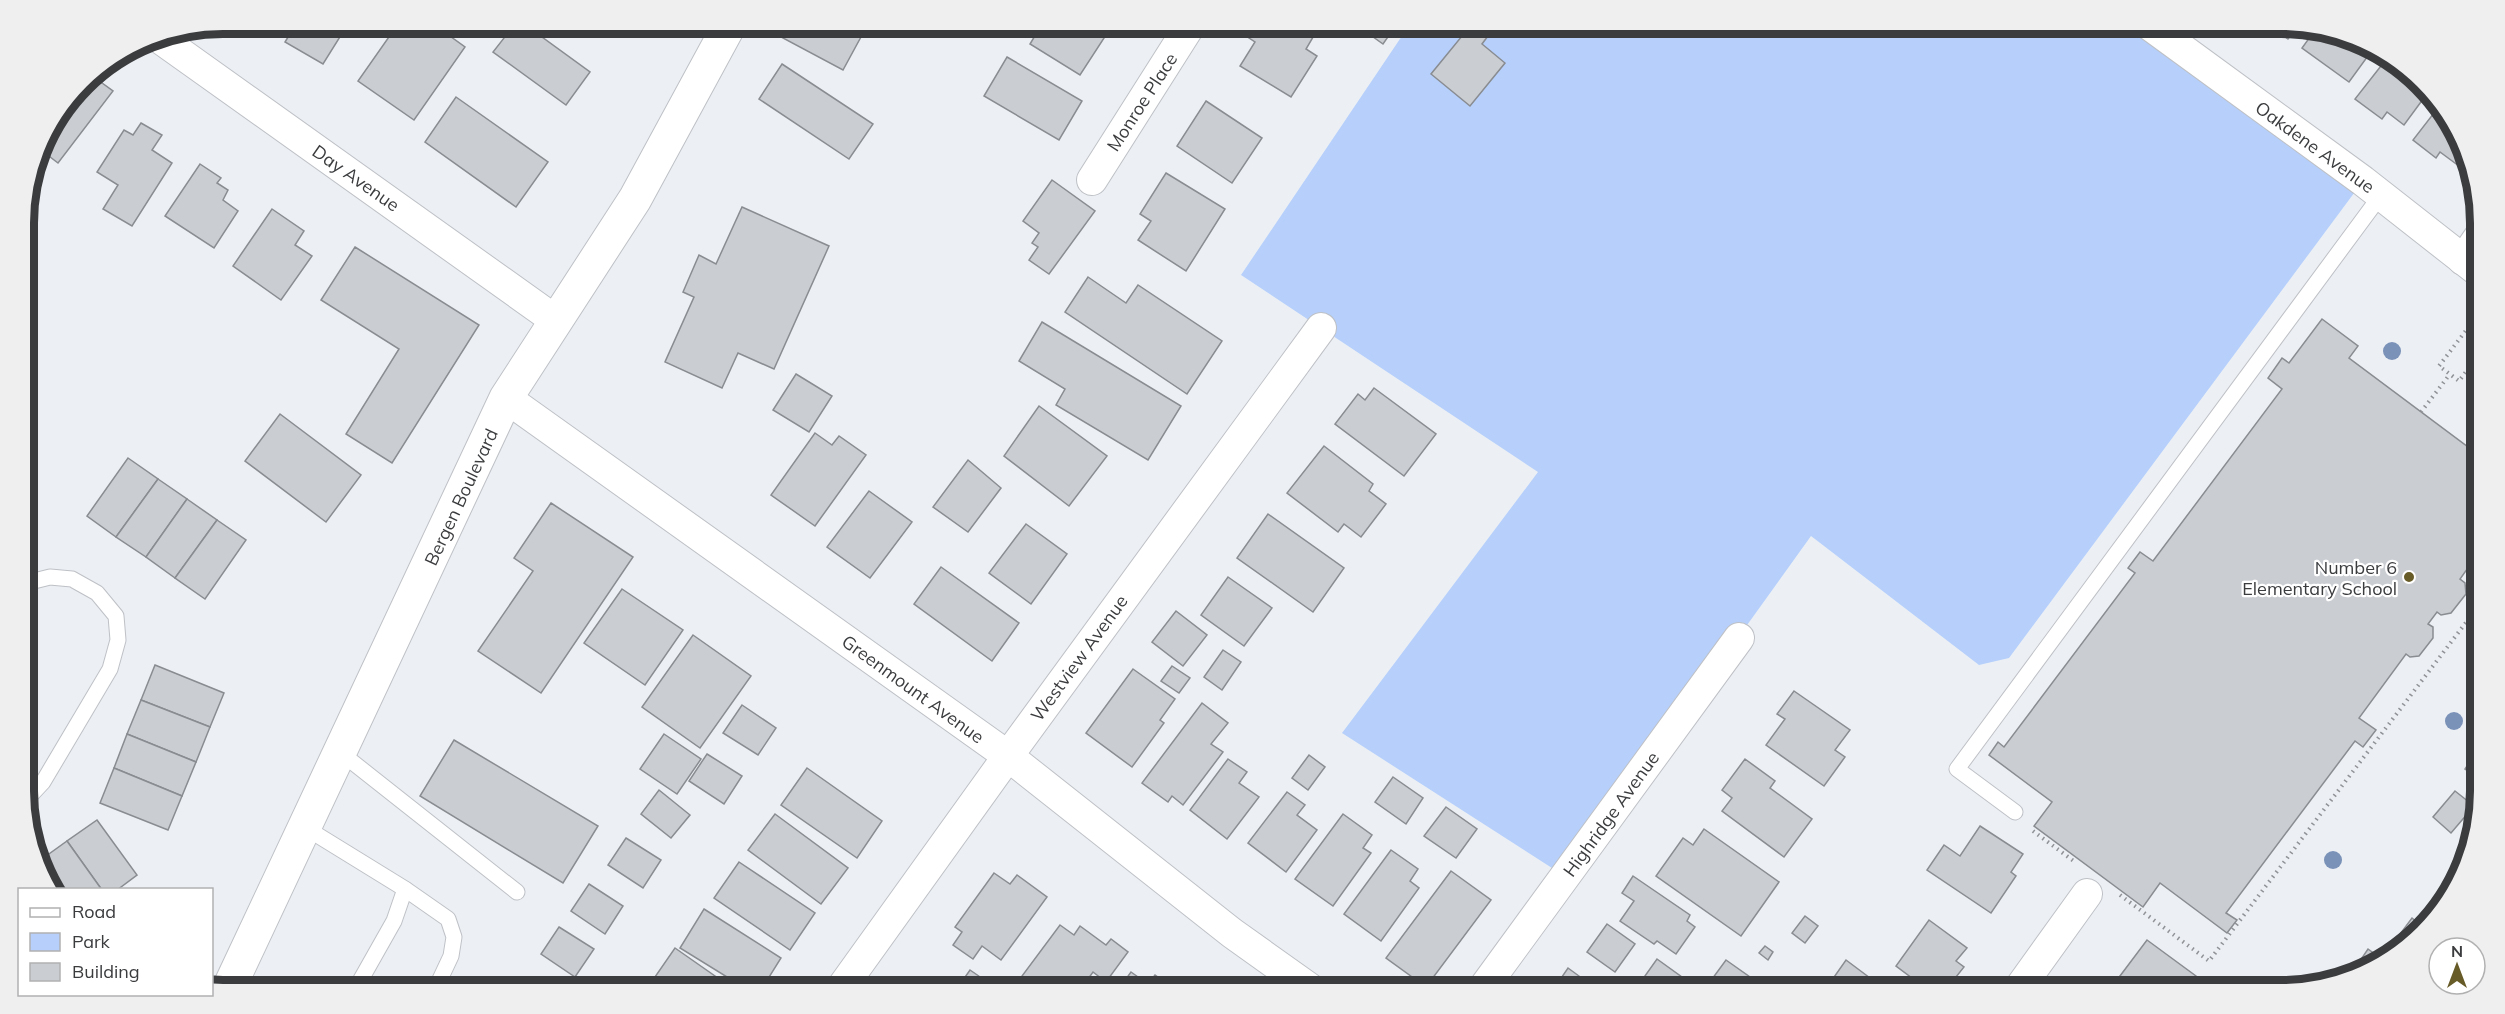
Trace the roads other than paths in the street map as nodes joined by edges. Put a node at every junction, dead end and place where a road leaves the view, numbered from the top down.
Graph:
1 (725, 34) edge
2 (1185, 34) edge
3 (2162, 34) edge
4 (167, 44) edge
5 (1092, 180) dead end
6 (2381, 195) junction
7 (2470, 253) edge
8 (555, 320) junction
9 (1321, 328) dead end
10 (506, 398) junction
11 (34, 581) edge
12 (1739, 638) dead end
13 (341, 753) junction
14 (1008, 756) junction
15 (34, 791) edge
16 (2014, 812) dead end
17 (306, 828) junction
18 (405, 889) junction
19 (517, 892) dead end
20 (2101, 893) road end
21 (1297, 979) edge
22 (1490, 979) edge
23 (2027, 979) edge
24 (233, 980) edge
25 (362, 980) edge
26 (440, 980) edge
27 (847, 980) edge

1 - 8 main road, Bergen Boulevard
2 - 5 street, Monroe Place
3 - 6 street, Oakdene Avenue
4 - 8 street, Day Avenue
6 - 7 street, Oakdene Avenue
6 - 16 lane
8 - 10 main road, Bergen Boulevard
9 - 14 street, Westview Avenue
10 - 13 main road, Bergen Boulevard
10 - 14 street, Greenmount Avenue
11 - 15 lane
12 - 22 street, Highridge Avenue
13 - 17 main road, Bergen Boulevard
13 - 19 lane
14 - 21 street, Greenmount Avenue
14 - 27 street, Westview Avenue
17 - 18 lane
17 - 24 main road, Bergen Boulevard
18 - 25 lane
18 - 26 lane
20 - 23 street

